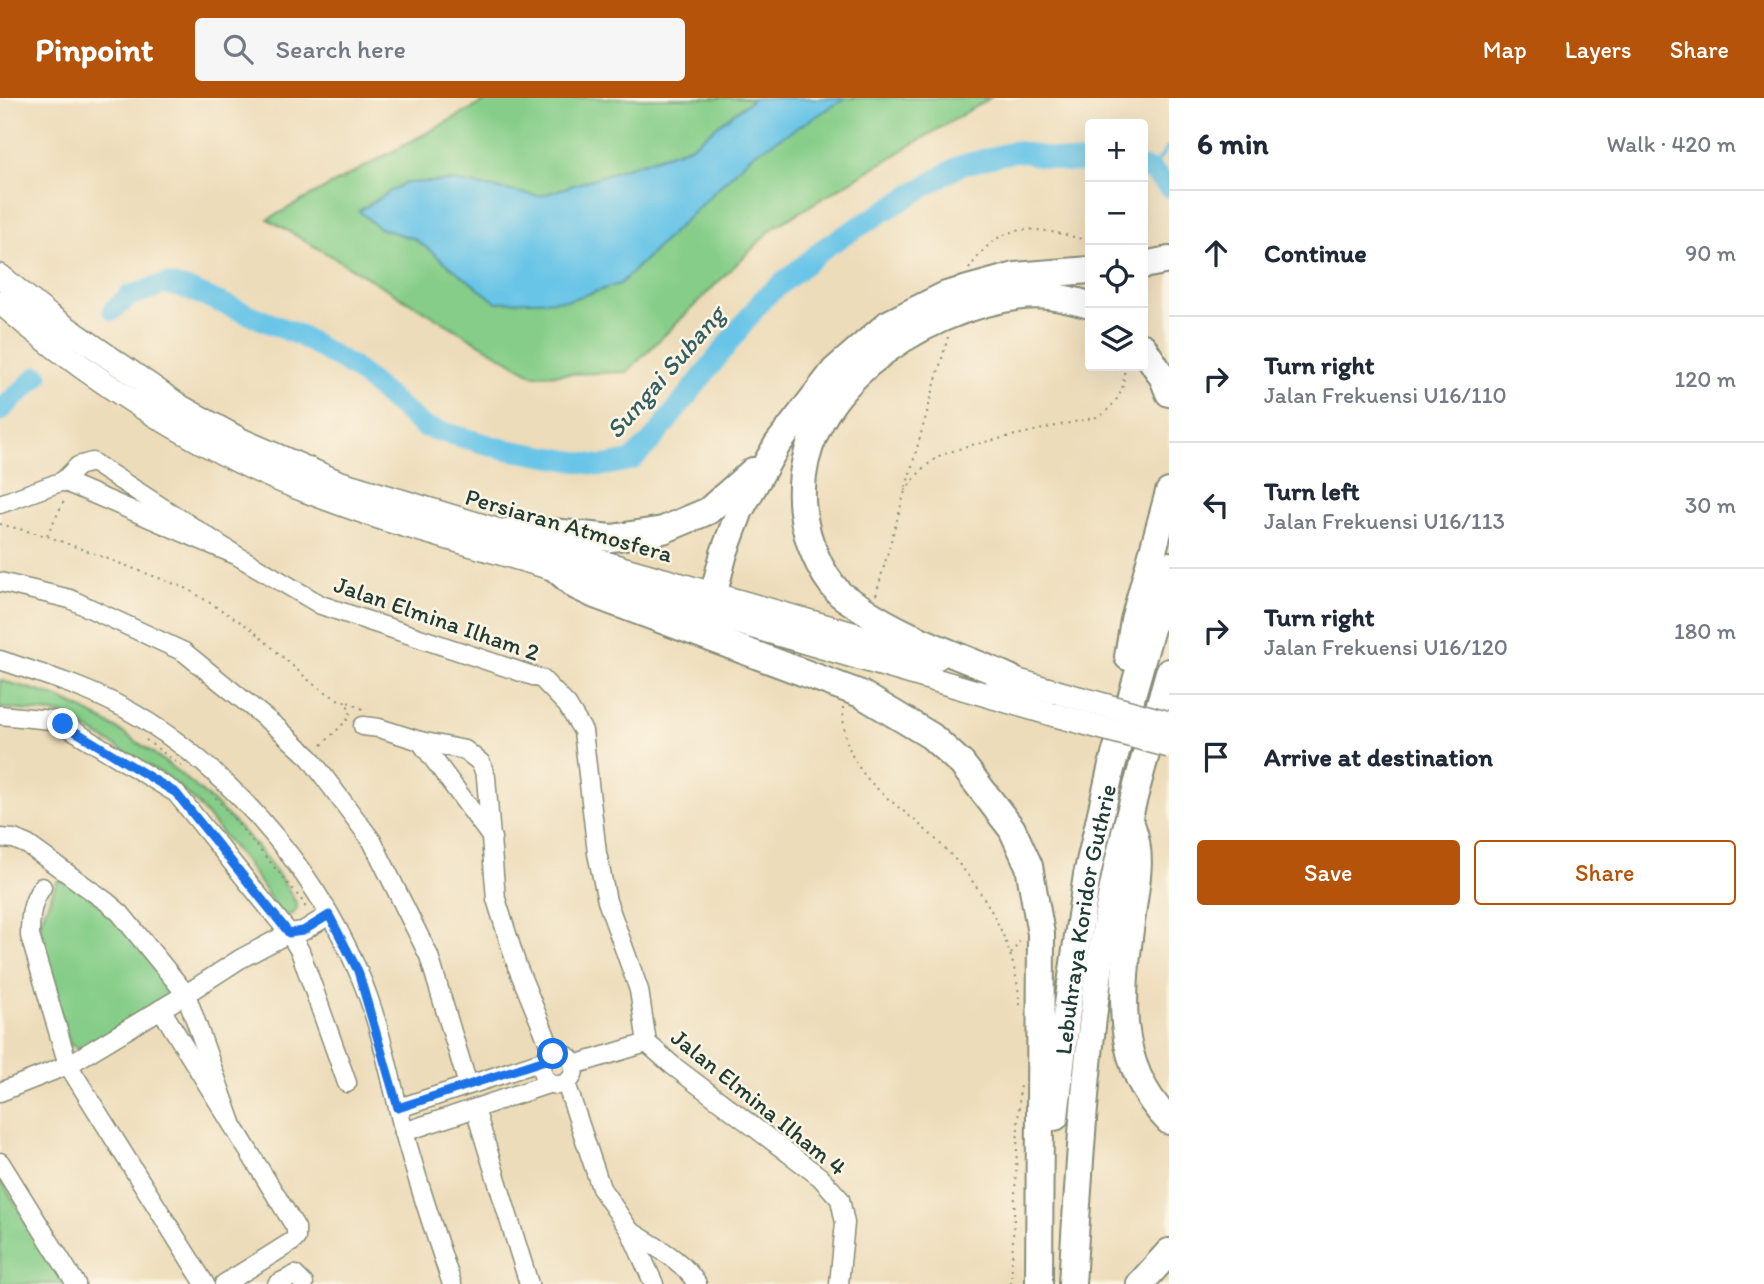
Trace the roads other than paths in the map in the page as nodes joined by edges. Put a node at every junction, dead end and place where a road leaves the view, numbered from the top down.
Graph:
1 (1169, 260) edge
2 (1148, 264) edge
3 (1085, 271) edge
4 (0, 276) edge
5 (0, 302) edge
6 (1085, 304) edge
7 (1148, 352) edge
8 (1169, 393) edge
9 (777, 445) junction
10 (68, 483) junction
11 (1169, 492) edge
12 (0, 504) edge
13 (506, 532) junction
14 (236, 555) junction
15 (1169, 565) edge
16 (555, 568) junction
17 (0, 582) edge
18 (710, 604) junction
19 (0, 660) edge
20 (1169, 672) edge
21 (1010, 678) junction
22 (1056, 703) junction
23 (0, 715) edge
24 (1169, 723) edge
25 (363, 726) dead end
26 (420, 741) junction
27 (1169, 746) edge
28 (1111, 769) junction
29 (1129, 819) junction
30 (0, 838) edge
31 (492, 838) junction
32 (42, 887) dead end
33 (326, 910) junction
34 (289, 933) junction
35 (186, 994) junction
36 (161, 1009) junction
37 (647, 1043) junction
38 (549, 1057) junction
39 (68, 1065) junction
40 (574, 1065) junction
41 (347, 1083) dead end
42 (559, 1083) junction
43 (468, 1085) junction
44 (0, 1092) edge
45 (398, 1108) junction
46 (475, 1109) junction
47 (1169, 1121) edge
48 (232, 1123) junction
49 (404, 1132) junction
50 (0, 1162) edge
51 (630, 1231) junction
52 (1169, 1252) edge
53 (300, 1280) edge
54 (76, 1284) edge
55 (205, 1284) edge
56 (224, 1284) edge
57 (277, 1284) edge
58 (452, 1284) edge
59 (529, 1284) edge
60 (654, 1284) edge
61 (697, 1284) edge
62 (839, 1284) edge
63 (1041, 1284) edge
64 (1072, 1284) edge
65 (1140, 1284) edge

1 - 2 highway
3 - 9 highway
4 - 13 main road, Persiaran Atmosfera
5 - 16 main road, Persiaran Atmosfera
6 - 21 highway
7 - 8 highway
9 - 13 highway
9 - 18 highway
10 - 12 street, Jalan Elmina Ilham 2
10 - 14 street, Jalan Elmina Ilham 2
10 - 14 street, Jalan Elmina Ilham 2
11 - 28 highway
13 - 18 main road, Persiaran Atmosfera
14 - 37 street, Jalan Elmina Ilham 2
15 - 28 highway, Lebuhraya Koridor Guthrie
16 - 18 main road, Persiaran Atmosfera
16 - 63 highway
17 - 43 street
18 - 21 main road, Persiaran Atmosfera
18 - 22 main road, Persiaran Atmosfera
19 - 33 street
20 - 29 highway, Lebuhraya Koridor Guthrie
21 - 22 main road, Persiaran Atmosfera
22 - 24 main road, Persiaran Atmosfera, bridge
22 - 27 main road, Persiaran Atmosfera, bridge
23 - 34 street
25 - 26 street
26 - 31 street
26 - 31 street
28 - 63 highway, Lebuhraya Koridor Guthrie
29 - 47 highway
29 - 64 highway, Lebuhraya Koridor Guthrie
30 - 35 street
31 - 38 street
32 - 39 street
33 - 34 street
33 - 45 street
34 - 35 street
34 - 41 street
35 - 36 street
35 - 48 street
36 - 39 street
36 - 48 street
37 - 40 street
37 - 62 street, Jalan Elmina Ilham 4
38 - 40 street
38 - 42 street
38 - 43 street
39 - 44 street
39 - 55 street
40 - 42 street
42 - 46 street
42 - 51 street
43 - 45 street
45 - 49 street
46 - 49 street
46 - 59 street
48 - 56 street
49 - 58 street
50 - 54 street
51 - 60 street
51 - 61 street
52 - 65 highway
53 - 57 street

